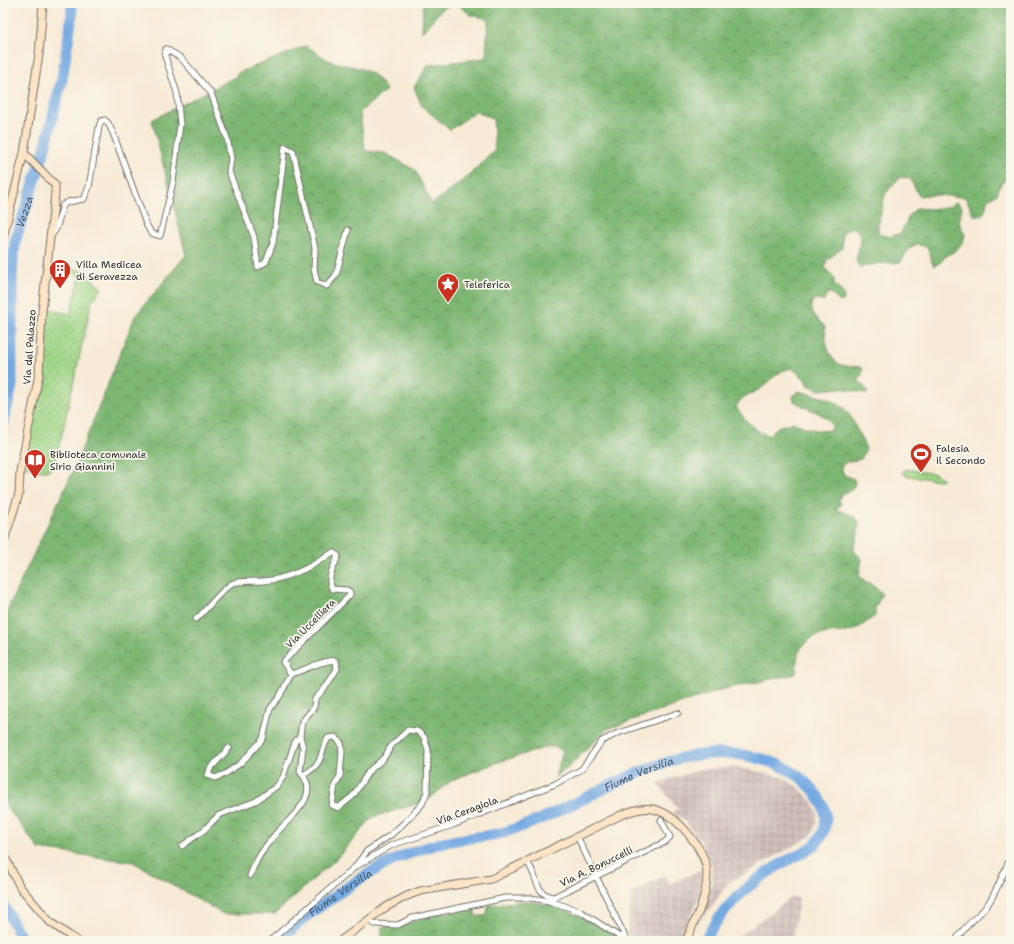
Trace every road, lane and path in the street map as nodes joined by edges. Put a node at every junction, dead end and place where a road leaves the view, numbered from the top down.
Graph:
1 (43, 4) edge
2 (24, 153) junction
3 (348, 230) dead end
4 (3, 238) edge
5 (50, 239) junction
6 (3, 544) edge
7 (196, 619) dead end
8 (291, 674) junction
9 (678, 713) dead end
10 (300, 736) junction
11 (230, 748) dead end
12 (303, 775) junction
13 (661, 820) dead end
14 (578, 836) junction
15 (182, 846) dead end
16 (3, 853) edge
17 (1011, 855) edge
18 (526, 862) junction
19 (355, 867) junction
20 (250, 876) dead end
21 (596, 876) junction
22 (368, 920) junction
23 (3, 936) edge
24 (6, 941) edge
25 (77, 941) edge
26 (270, 941) edge
27 (340, 941) edge
28 (627, 941) edge
29 (686, 941) edge
30 (956, 941) edge

1 - 2 main road
2 - 4 main road
2 - 5 main road, Via del Palazzo
3 - 5 street
5 - 6 main road, Via del Palazzo
7 - 8 street, Via Uccelliera
8 - 10 street
8 - 11 street
9 - 19 street, Via Ceragiola
10 - 12 street
10 - 15 street
12 - 19 street
12 - 20 street
13 - 21 street, Via A. Bonuccelli
14 - 18 main road
14 - 21 street
14 - 29 main road
16 - 25 main road
17 - 30 street
18 - 21 street, Via A. Bonuccelli
18 - 22 main road
19 - 26 street, Via Ceragiola
21 - 28 street
22 - 27 main road
22 - 28 street
23 - 24 street

